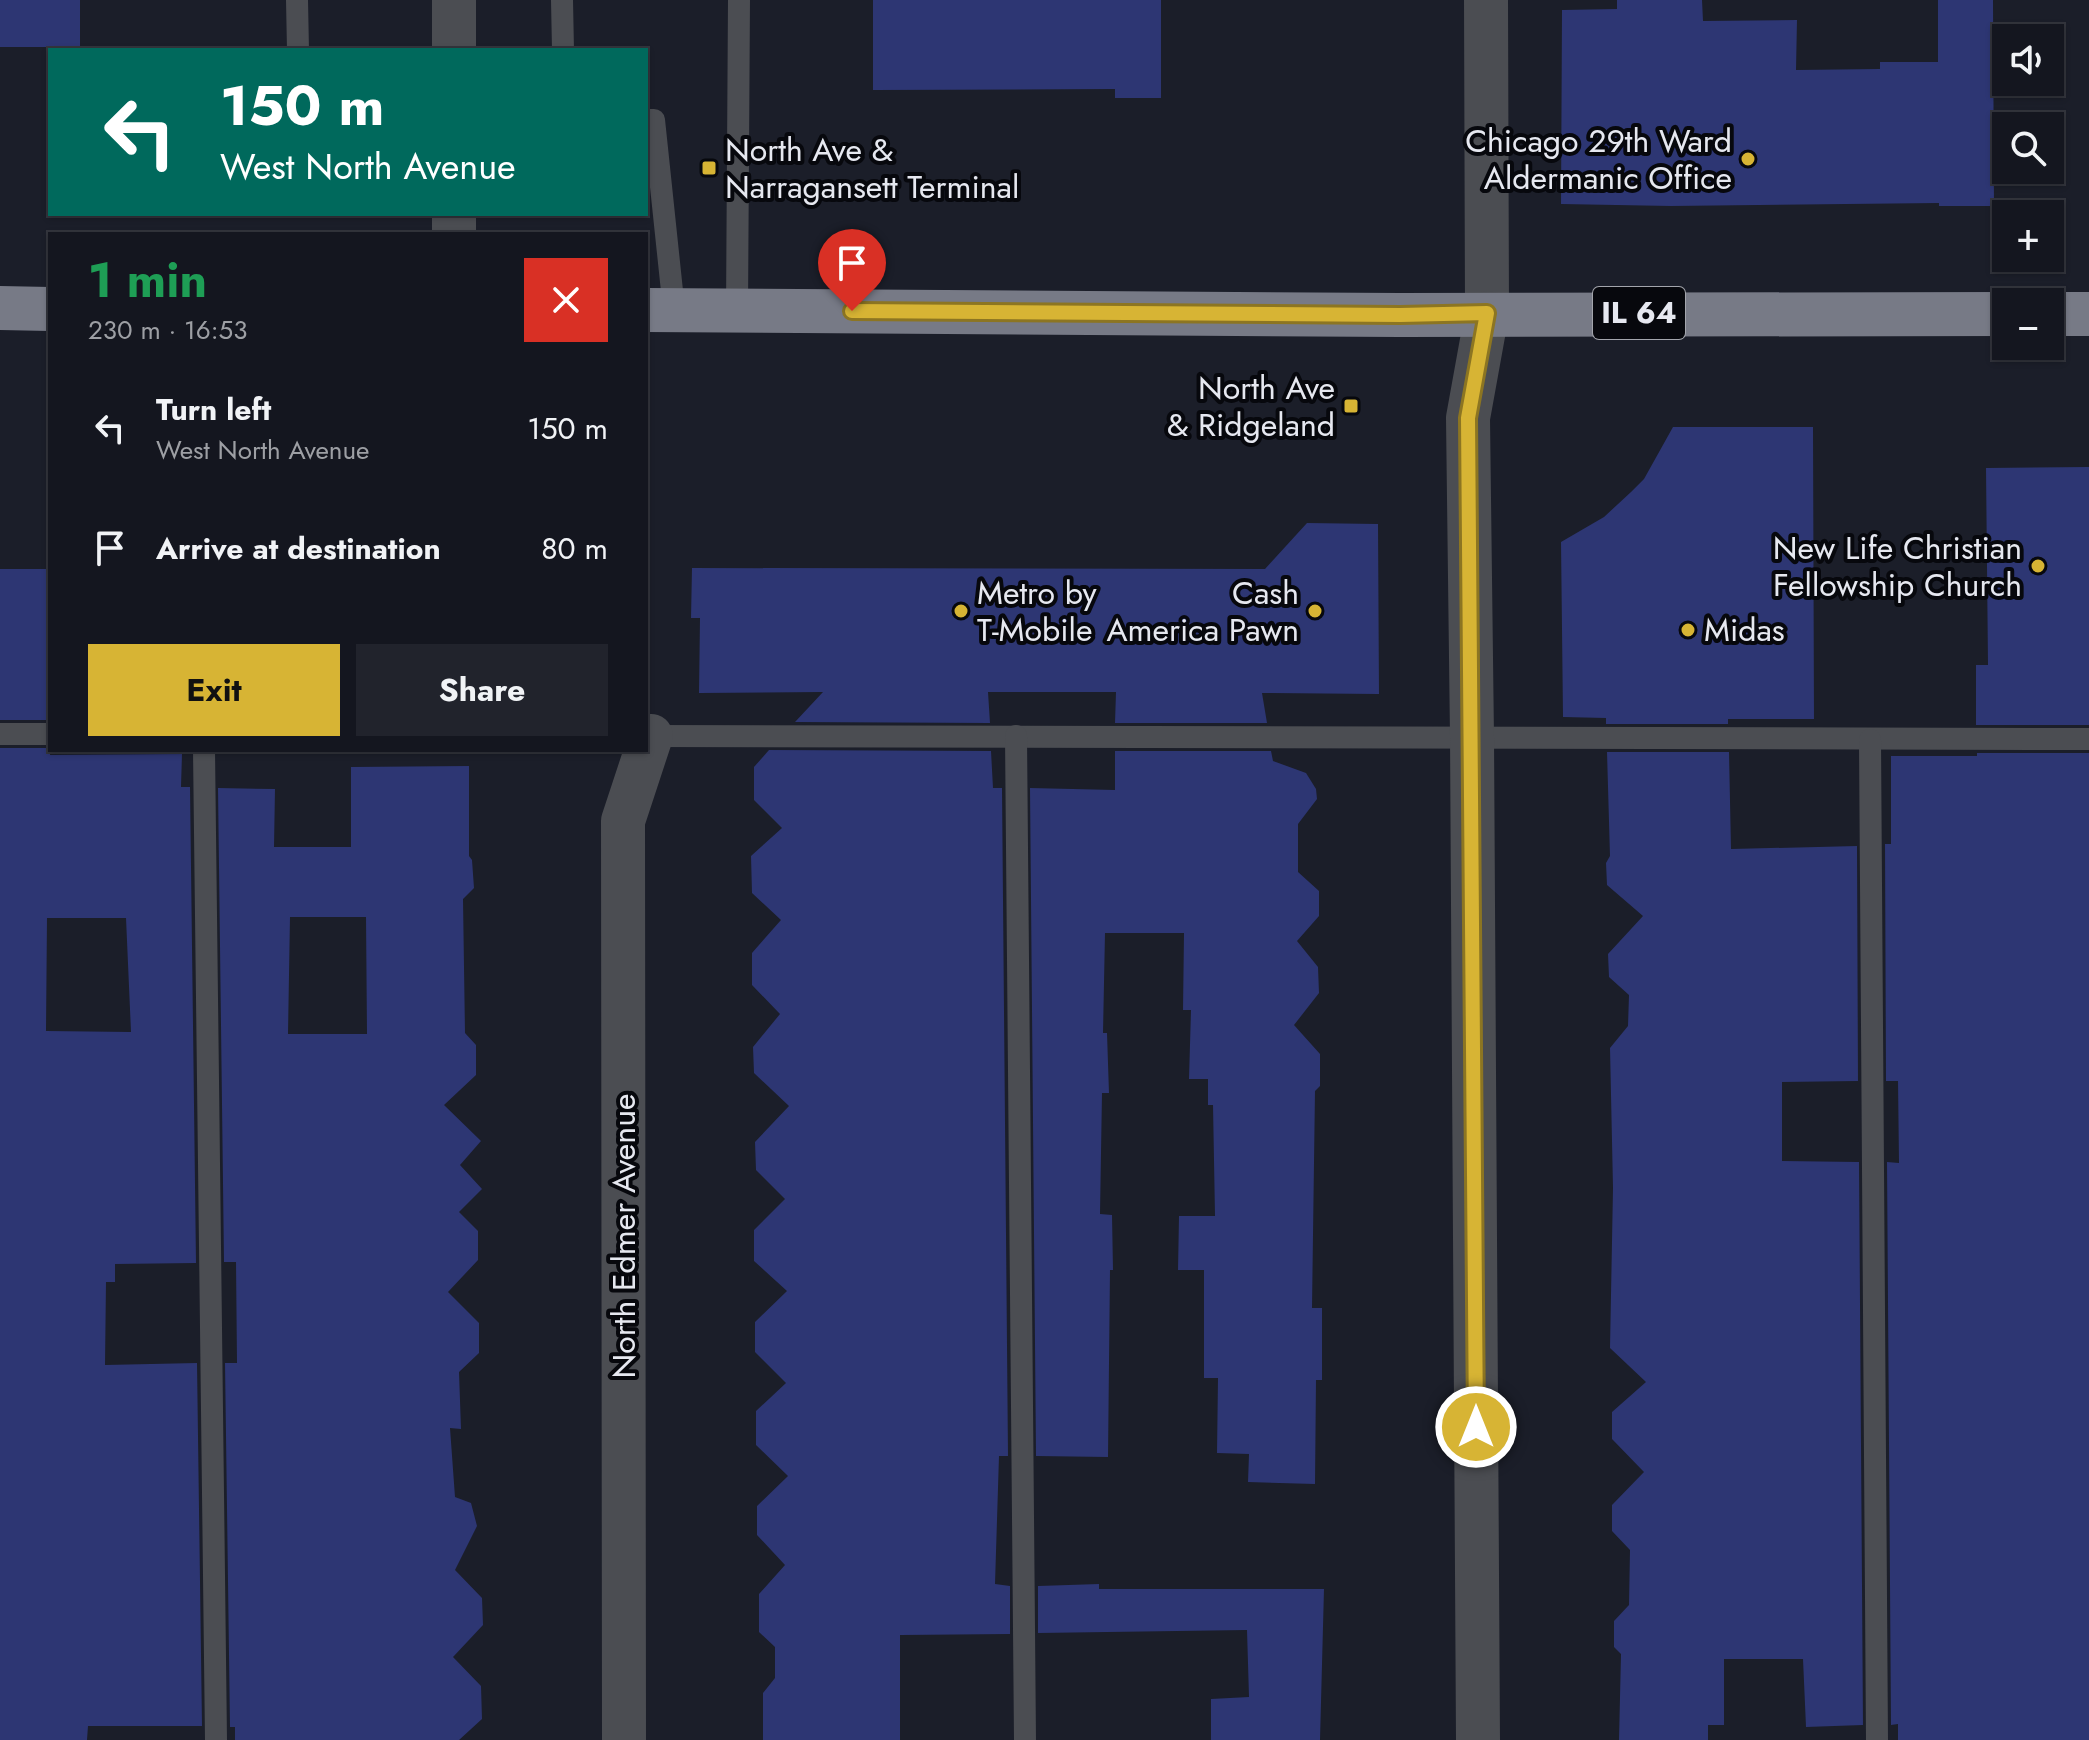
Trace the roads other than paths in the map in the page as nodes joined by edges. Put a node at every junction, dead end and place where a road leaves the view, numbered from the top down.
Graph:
1 (297, 0) edge
2 (454, 0) edge
3 (562, 0) edge
4 (739, 0) edge
5 (1486, 0) edge
6 (298, 48) edge
7 (454, 48) edge
8 (563, 48) edge
9 (648, 120) edge
10 (0, 308) edge
11 (48, 309) edge
12 (660, 310) edge
13 (737, 310) junction
14 (1487, 313) junction
15 (1992, 314) edge
16 (2064, 314) edge
17 (2089, 314) edge
18 (0, 734) edge
19 (48, 734) edge
20 (649, 736) edge
21 (1016, 736) junction
22 (1472, 737) junction
23 (2089, 739) edge
24 (1870, 740) junction
25 (204, 752) edge
26 (644, 752) edge
27 (216, 1740) edge
28 (624, 1740) edge
29 (1025, 1740) edge
30 (1478, 1740) edge
31 (1877, 1740) edge

1 - 6 lane
2 - 7 street
3 - 8 lane
4 - 13 lane
5 - 14 street
9 - 12 lane
10 - 11 main road
12 - 13 main road, IL 64
13 - 14 main road, IL 64
14 - 15 main road, IL 64
14 - 22 street
16 - 17 main road
18 - 19 lane
20 - 21 lane
21 - 22 lane
21 - 29 lane
22 - 24 lane
22 - 30 street
23 - 24 lane
24 - 31 lane
25 - 27 lane
26 - 28 street, North Edmer Avenue

